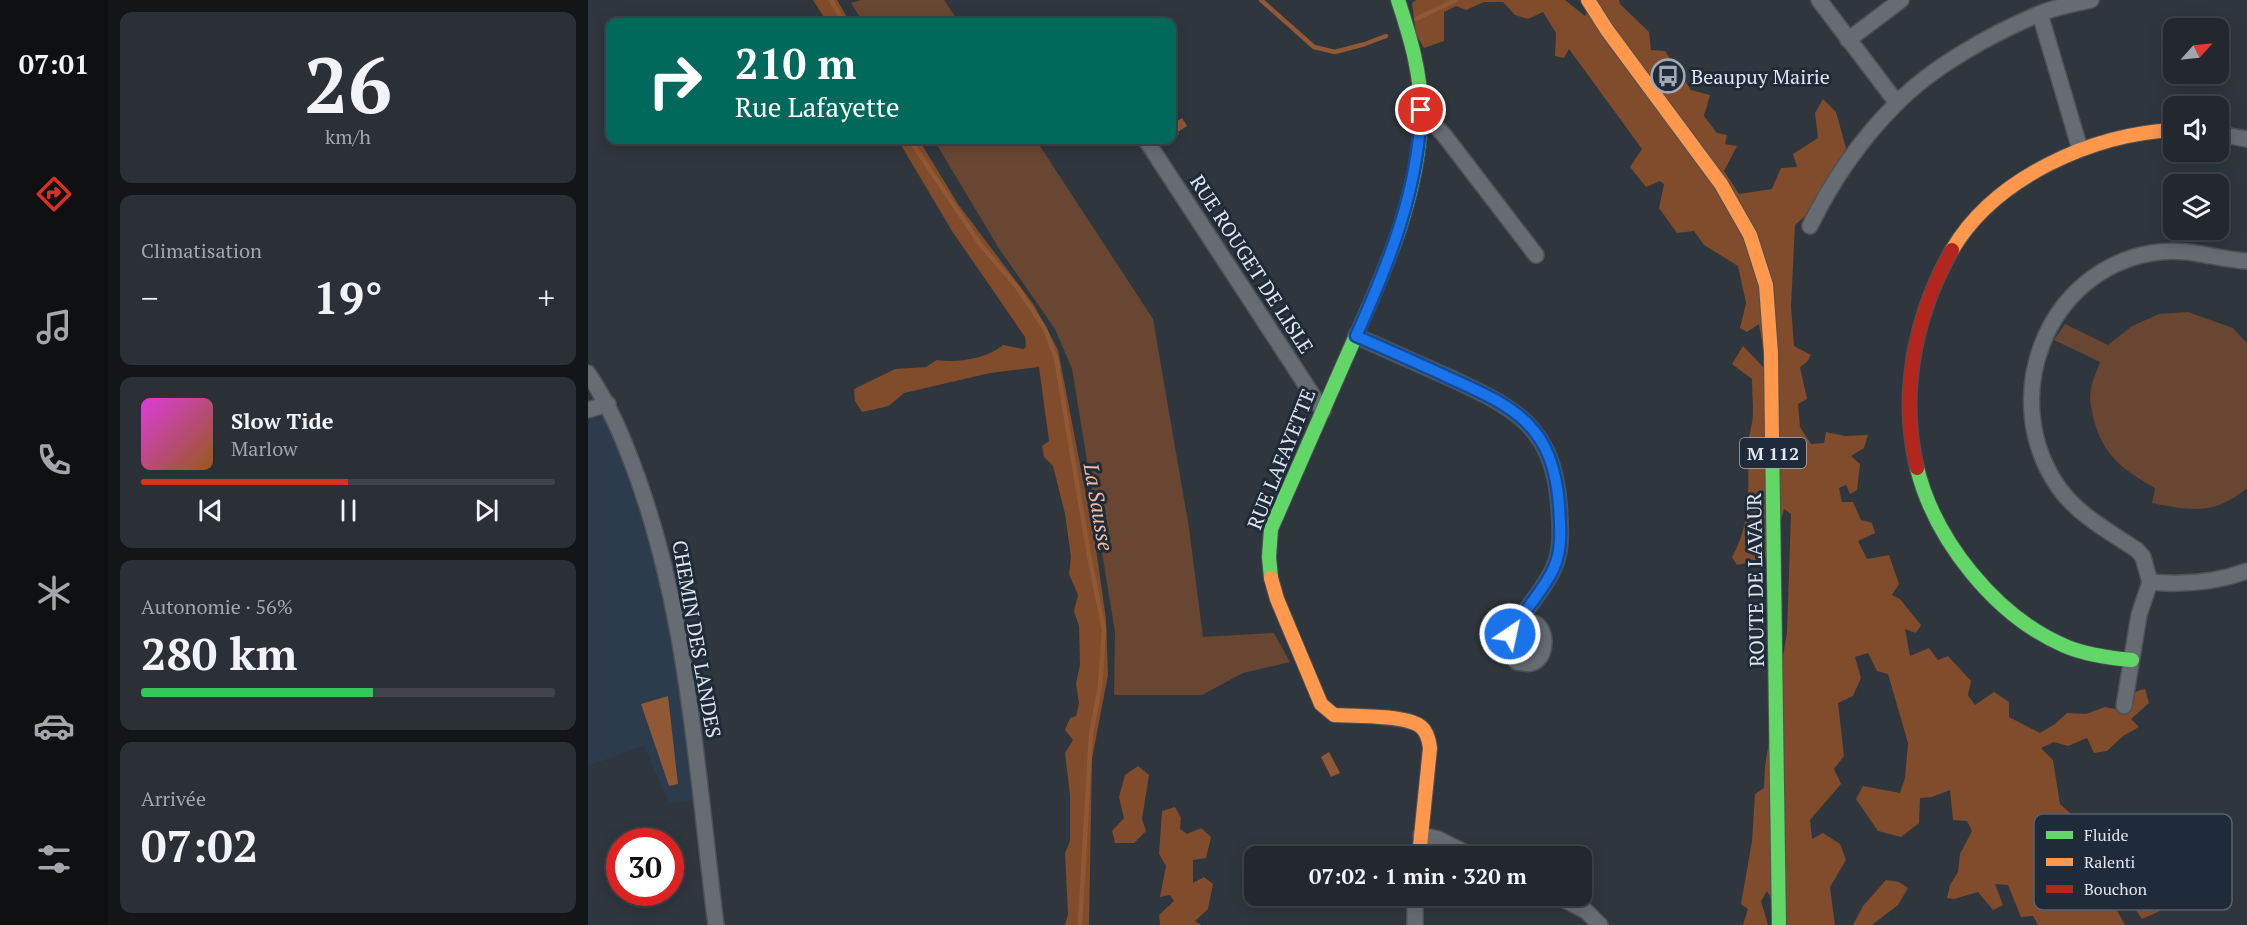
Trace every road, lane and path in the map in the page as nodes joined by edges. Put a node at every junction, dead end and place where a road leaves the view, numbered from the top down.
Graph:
1 (1398, 0) edge
2 (1581, 0) edge
3 (1588, 0) edge
4 (1819, 0) edge
5 (1901, 0) edge
6 (2091, 0) edge
7 (2040, 14) junction
8 (1607, 30) junction
9 (1848, 40) junction
10 (1897, 103) junction
11 (1421, 110) junction
12 (2163, 130) edge
13 (2229, 136) edge
14 (2247, 139) edge
15 (1149, 144) edge
16 (2080, 149) junction
17 (1810, 226) dead end
18 (1536, 255) dead end
19 (2247, 261) edge
20 (1356, 336) junction
21 (588, 373) edge
22 (608, 404) junction
23 (588, 410) edge
24 (1323, 411) junction
25 (2247, 571) edge
26 (2150, 582) junction
27 (1519, 621) dead end
28 (2132, 660) junction
29 (2124, 706) dead end
30 (1421, 835) junction
31 (1420, 846) edge
32 (1452, 846) edge
33 (1415, 906) edge
34 (1576, 906) edge
35 (716, 925) edge
36 (1415, 925) edge
37 (1600, 925) edge
38 (1779, 925) edge

1 - 11 street, RUE LAFAYETTE
2 - 8 street, ROUTE DE LAVAUR / M 112
3 - 8 street, ROUTE DE LAVAUR / M 112
4 - 9 street
5 - 9 street
6 - 7 street
7 - 10 street
7 - 16 street
8 - 38 street, ROUTE DE LAVAUR / M 112
9 - 10 street
10 - 17 street
11 - 18 street
11 - 20 street, RUE LAFAYETTE
12 - 16 street
13 - 14 street
15 - 24 street, RUE ROUGET DE LISLE
16 - 28 street
19 - 26 street
20 - 24 street, RUE LAFAYETTE
20 - 27 street
21 - 22 street, CHEMIN DES LANDES
22 - 23 street
22 - 35 street, CHEMIN DES LANDES
24 - 30 street, RUE LAFAYETTE
25 - 26 street
26 - 28 street
28 - 29 street
30 - 31 street, RUE LAFAYETTE
30 - 32 street
33 - 36 street
34 - 37 street

